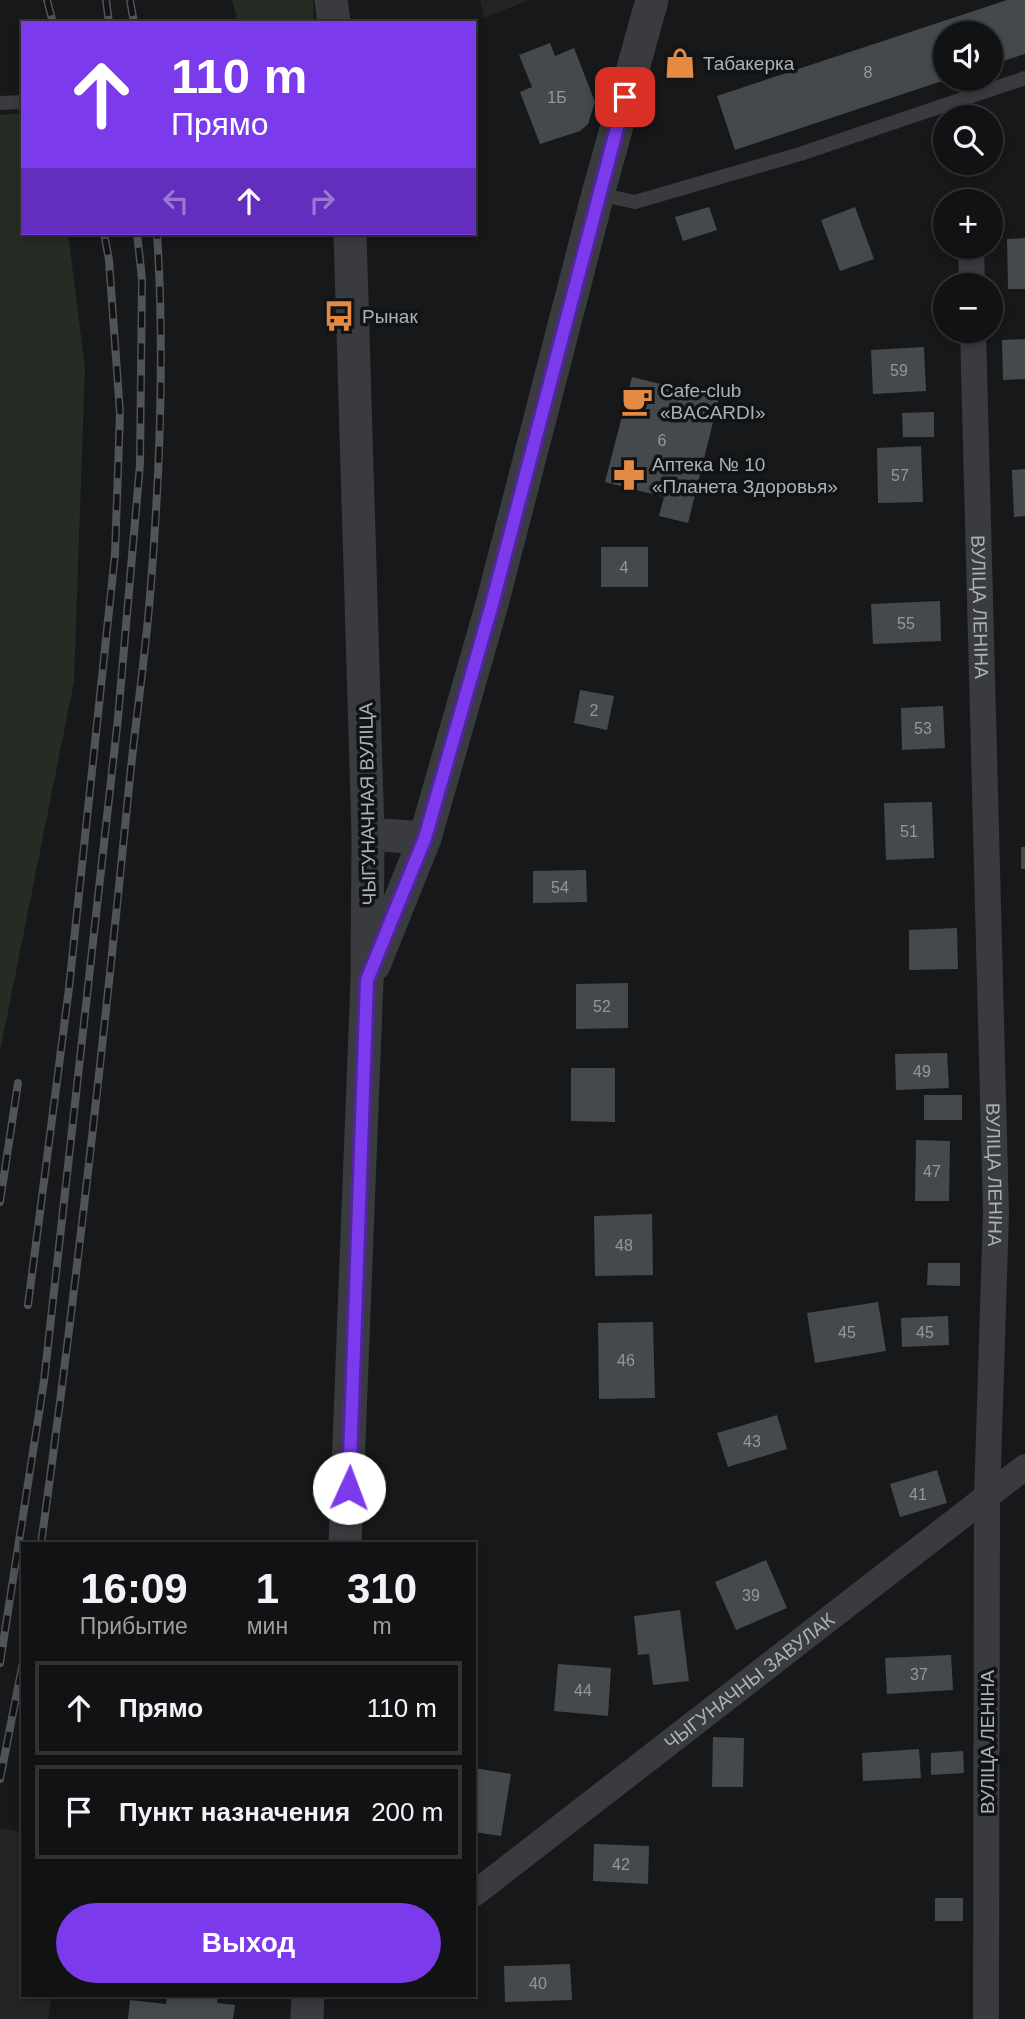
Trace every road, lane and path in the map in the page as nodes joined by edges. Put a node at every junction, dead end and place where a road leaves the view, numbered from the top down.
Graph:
1 (331, 0) edge
2 (652, 0) edge
3 (334, 21) edge
4 (1025, 78) edge
5 (21, 102) edge
6 (0, 103) edge
7 (598, 194) junction
8 (350, 235) edge
9 (973, 343) edge
10 (368, 834) junction
11 (425, 838) junction
12 (367, 980) junction
13 (1025, 1467) edge
14 (987, 1498) junction
15 (345, 1542) edge
16 (476, 1892) edge
17 (308, 1997) edge
18 (307, 2019) edge
19 (986, 2019) edge

1 - 3 street
2 - 7 street
4 - 7 lane
5 - 6 lane
7 - 11 street
8 - 10 street, ЧЫГУНАЧНАЯ ВУЛІЦА
9 - 14 street, ВУЛІЦА ЛЕНІНА
10 - 11 street
10 - 12 street, ЧЫГУНАЧНАЯ ВУЛІЦА
11 - 12 street
12 - 15 street, ЧЫГУНАЧНАЯ ВУЛІЦА
13 - 14 street, ЧЫГУНАЧНЫ ЗАВУЛАК
14 - 16 street, ЧЫГУНАЧНЫ ЗАВУЛАК
14 - 19 street, ВУЛІЦА ЛЕНІНА
17 - 18 street

